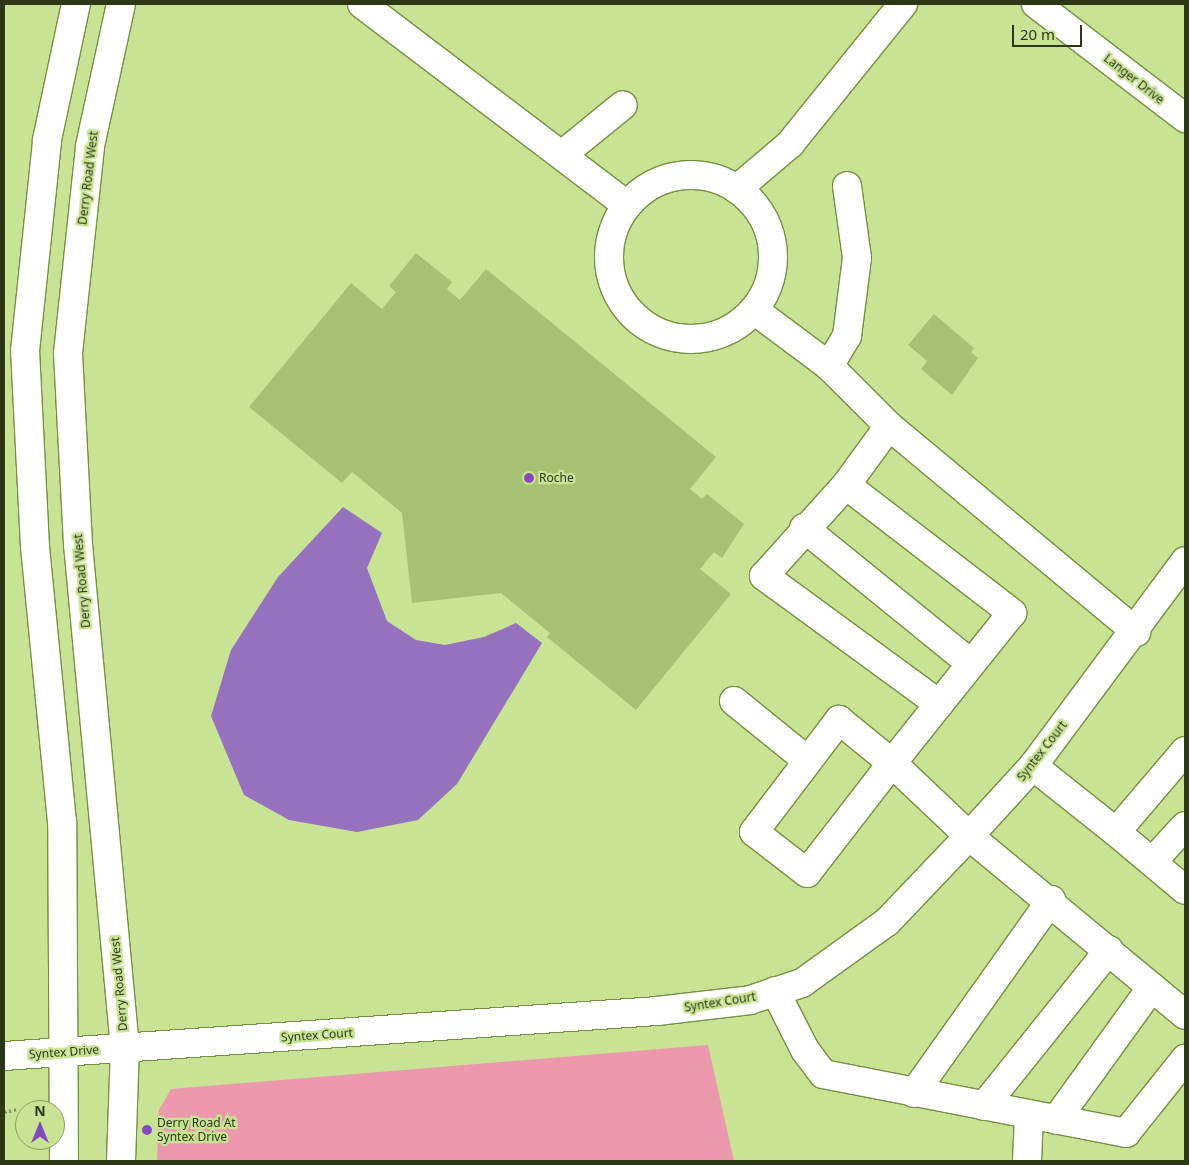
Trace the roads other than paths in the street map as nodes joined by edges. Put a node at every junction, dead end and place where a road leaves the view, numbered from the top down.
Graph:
1 (76, 4) edge
2 (121, 4) edge
3 (362, 4) edge
4 (902, 4) edge
5 (1036, 4) edge
6 (623, 105) dead end
7 (1185, 118) edge
8 (563, 154) junction
9 (847, 186) dead end
10 (737, 189) junction
11 (627, 205) junction
12 (754, 310) junction
13 (829, 366) junction
14 (890, 426) junction
15 (846, 484) junction
16 (804, 528) junction
17 (1185, 561) edge
18 (1136, 632) junction
19 (970, 663) junction
20 (734, 701) dead end
21 (938, 704) junction
22 (1185, 751) edge
23 (808, 761) junction
24 (892, 763) junction
25 (1033, 766) junction
26 (1185, 826) edge
27 (1116, 832) junction
28 (970, 836) junction
29 (1152, 862) junction
30 (1185, 890) edge
31 (1051, 900) junction
32 (1108, 950) junction
33 (1152, 987) junction
34 (775, 991) junction
35 (1185, 1015) edge
36 (124, 1048) junction
37 (66, 1052) junction
38 (4, 1056) edge
39 (1185, 1059) edge
40 (914, 1093) junction
41 (984, 1106) junction
42 (1029, 1115) junction
43 (1056, 1120) junction
44 (64, 1161) edge
45 (121, 1161) edge
46 (1026, 1161) edge

1 - 37 main road
2 - 36 main road, Derry Road West
3 - 8 main road
4 - 10 main road
5 - 7 main road, Langer Drive
6 - 8 main road
8 - 11 main road
9 - 13 main road
10 - 11 main road
10 - 12 main road
11 - 12 main road
12 - 13 main road
13 - 14 main road
14 - 15 main road
14 - 18 main road
15 - 16 main road
15 - 19 main road
16 - 19 main road
16 - 21 main road
17 - 18 main road, Syntex Court
18 - 25 main road, Syntex Court
19 - 21 main road
20 - 23 main road
21 - 24 main road
22 - 27 main road
23 - 24 main road
23 - 24 main road
24 - 28 main road
25 - 27 main road
25 - 28 main road, Syntex Court
26 - 29 main road
27 - 29 main road
28 - 31 main road
28 - 34 main road, Syntex Court
29 - 30 main road
31 - 32 main road
31 - 40 main road
32 - 33 main road
32 - 41 main road
33 - 35 main road
33 - 43 main road
34 - 36 main road, Syntex Court
34 - 40 main road
36 - 37 main road, Syntex Drive
36 - 45 main road, Derry Road West
37 - 38 main road, Syntex Drive
37 - 44 main road
39 - 43 main road
40 - 41 main road
41 - 42 main road
42 - 43 main road
42 - 46 main road

